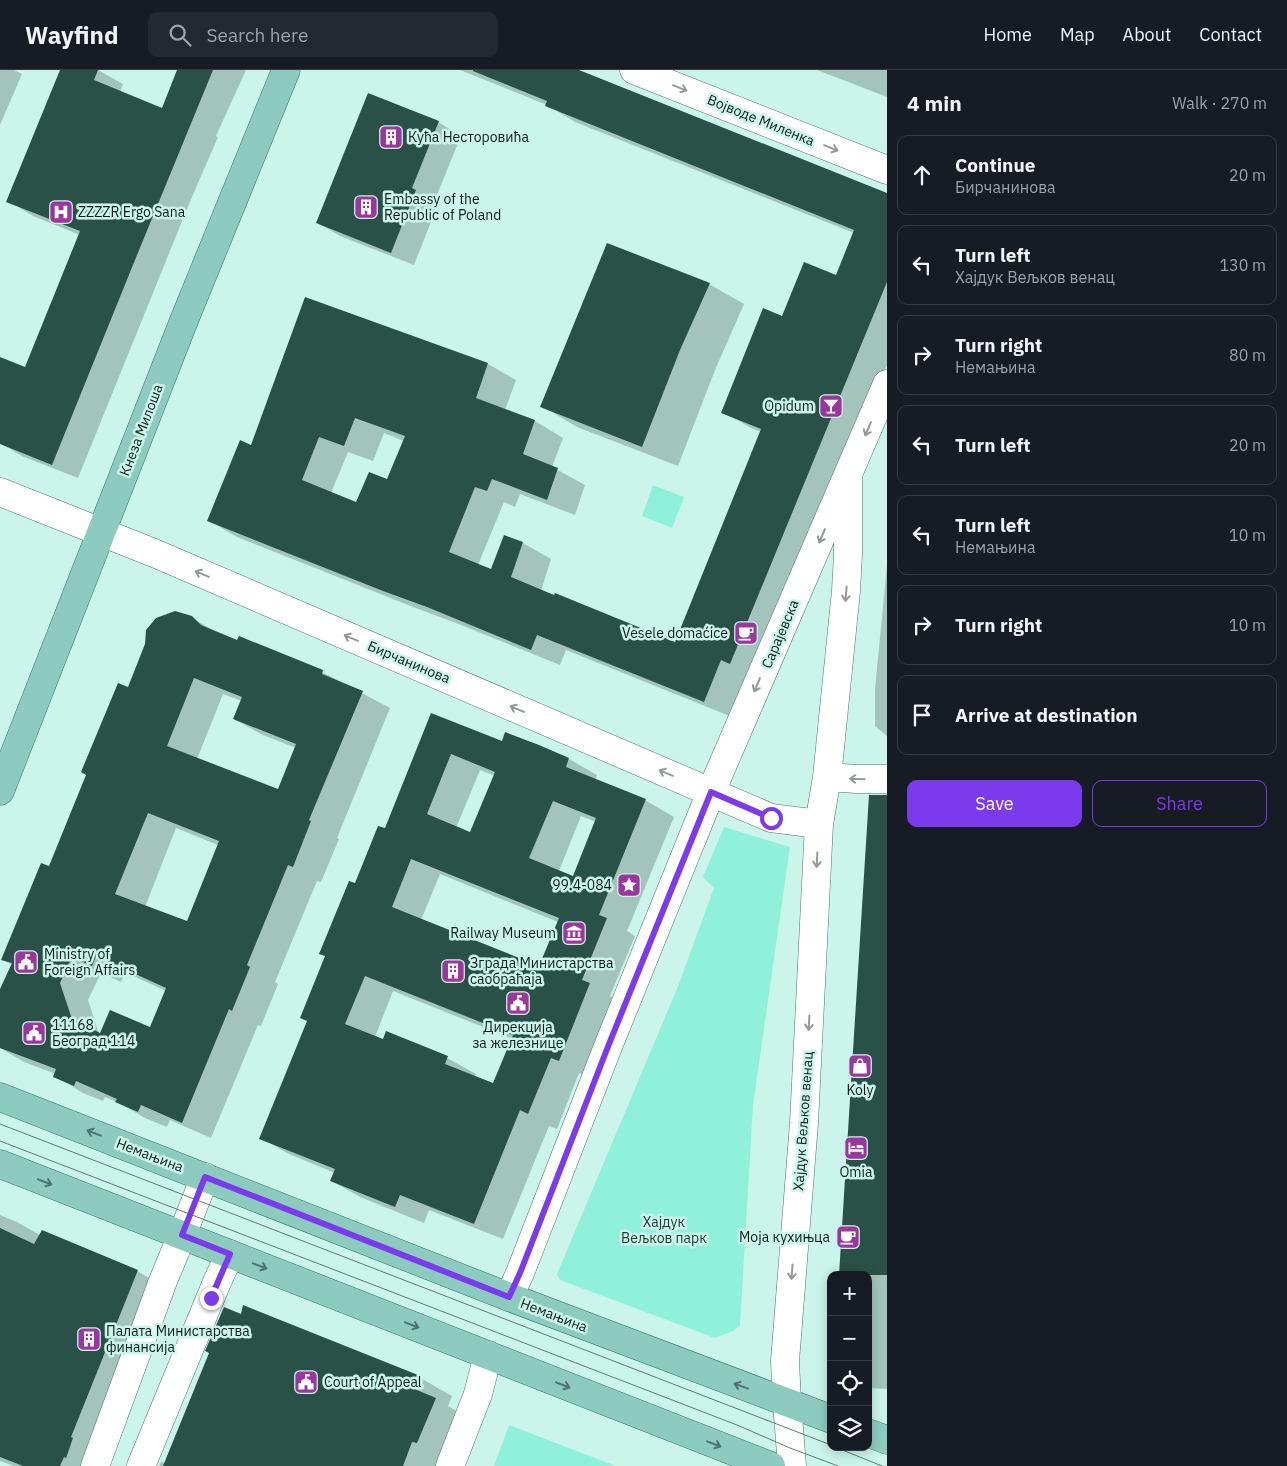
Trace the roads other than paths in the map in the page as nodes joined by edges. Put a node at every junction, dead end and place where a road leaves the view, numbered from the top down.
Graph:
1 (286, 70) edge
2 (634, 70) edge
3 (887, 170) edge
4 (887, 384) edge
5 (848, 475) junction
6 (0, 492) edge
7 (102, 532) junction
8 (827, 777) junction
9 (887, 779) edge
10 (0, 791) edge
11 (711, 792) junction
12 (819, 824) junction
13 (0, 1097) edge
14 (0, 1164) edge
15 (205, 1177) junction
16 (182, 1235) junction
17 (230, 1254) junction
18 (509, 1297) junction
19 (488, 1355) junction
20 (787, 1403) junction
21 (827, 1418) edge
22 (872, 1434) edge
23 (887, 1440) edge
24 (94, 1466) edge
25 (142, 1466) edge
26 (450, 1466) edge
27 (771, 1466) edge
28 (792, 1466) edge

1 - 7 main road, Кнеза Милоша
2 -> 3 street, Војводе Миленка
4 -> 5 street, Сарајевска
5 -> 8 street, Сарајевска
5 -> 11 street, Сарајевска
6 - 7 street, Бирчанинова
7 - 10 main road, Кнеза Милоша
11 -> 7 street, Бирчанинова
9 -> 8 street
8 - 12 street, Хајдук Вељков венац
11 - 12 street, Бирчанинова
11 - 18 street
12 -> 20 street, Хајдук Вељков венац
15 -> 13 main road, Немањина
14 -> 16 main road
15 - 16 street
15 - 18 main road, Немањина
16 - 17 main road
16 - 24 street
17 -> 19 main road
17 - 25 street
20 -> 18 main road, Немањина
19 - 26 street
19 -> 27 main road
20 - 21 main road, Немањина
20 - 28 street, Хајдук Вељков венац
22 - 23 main road

